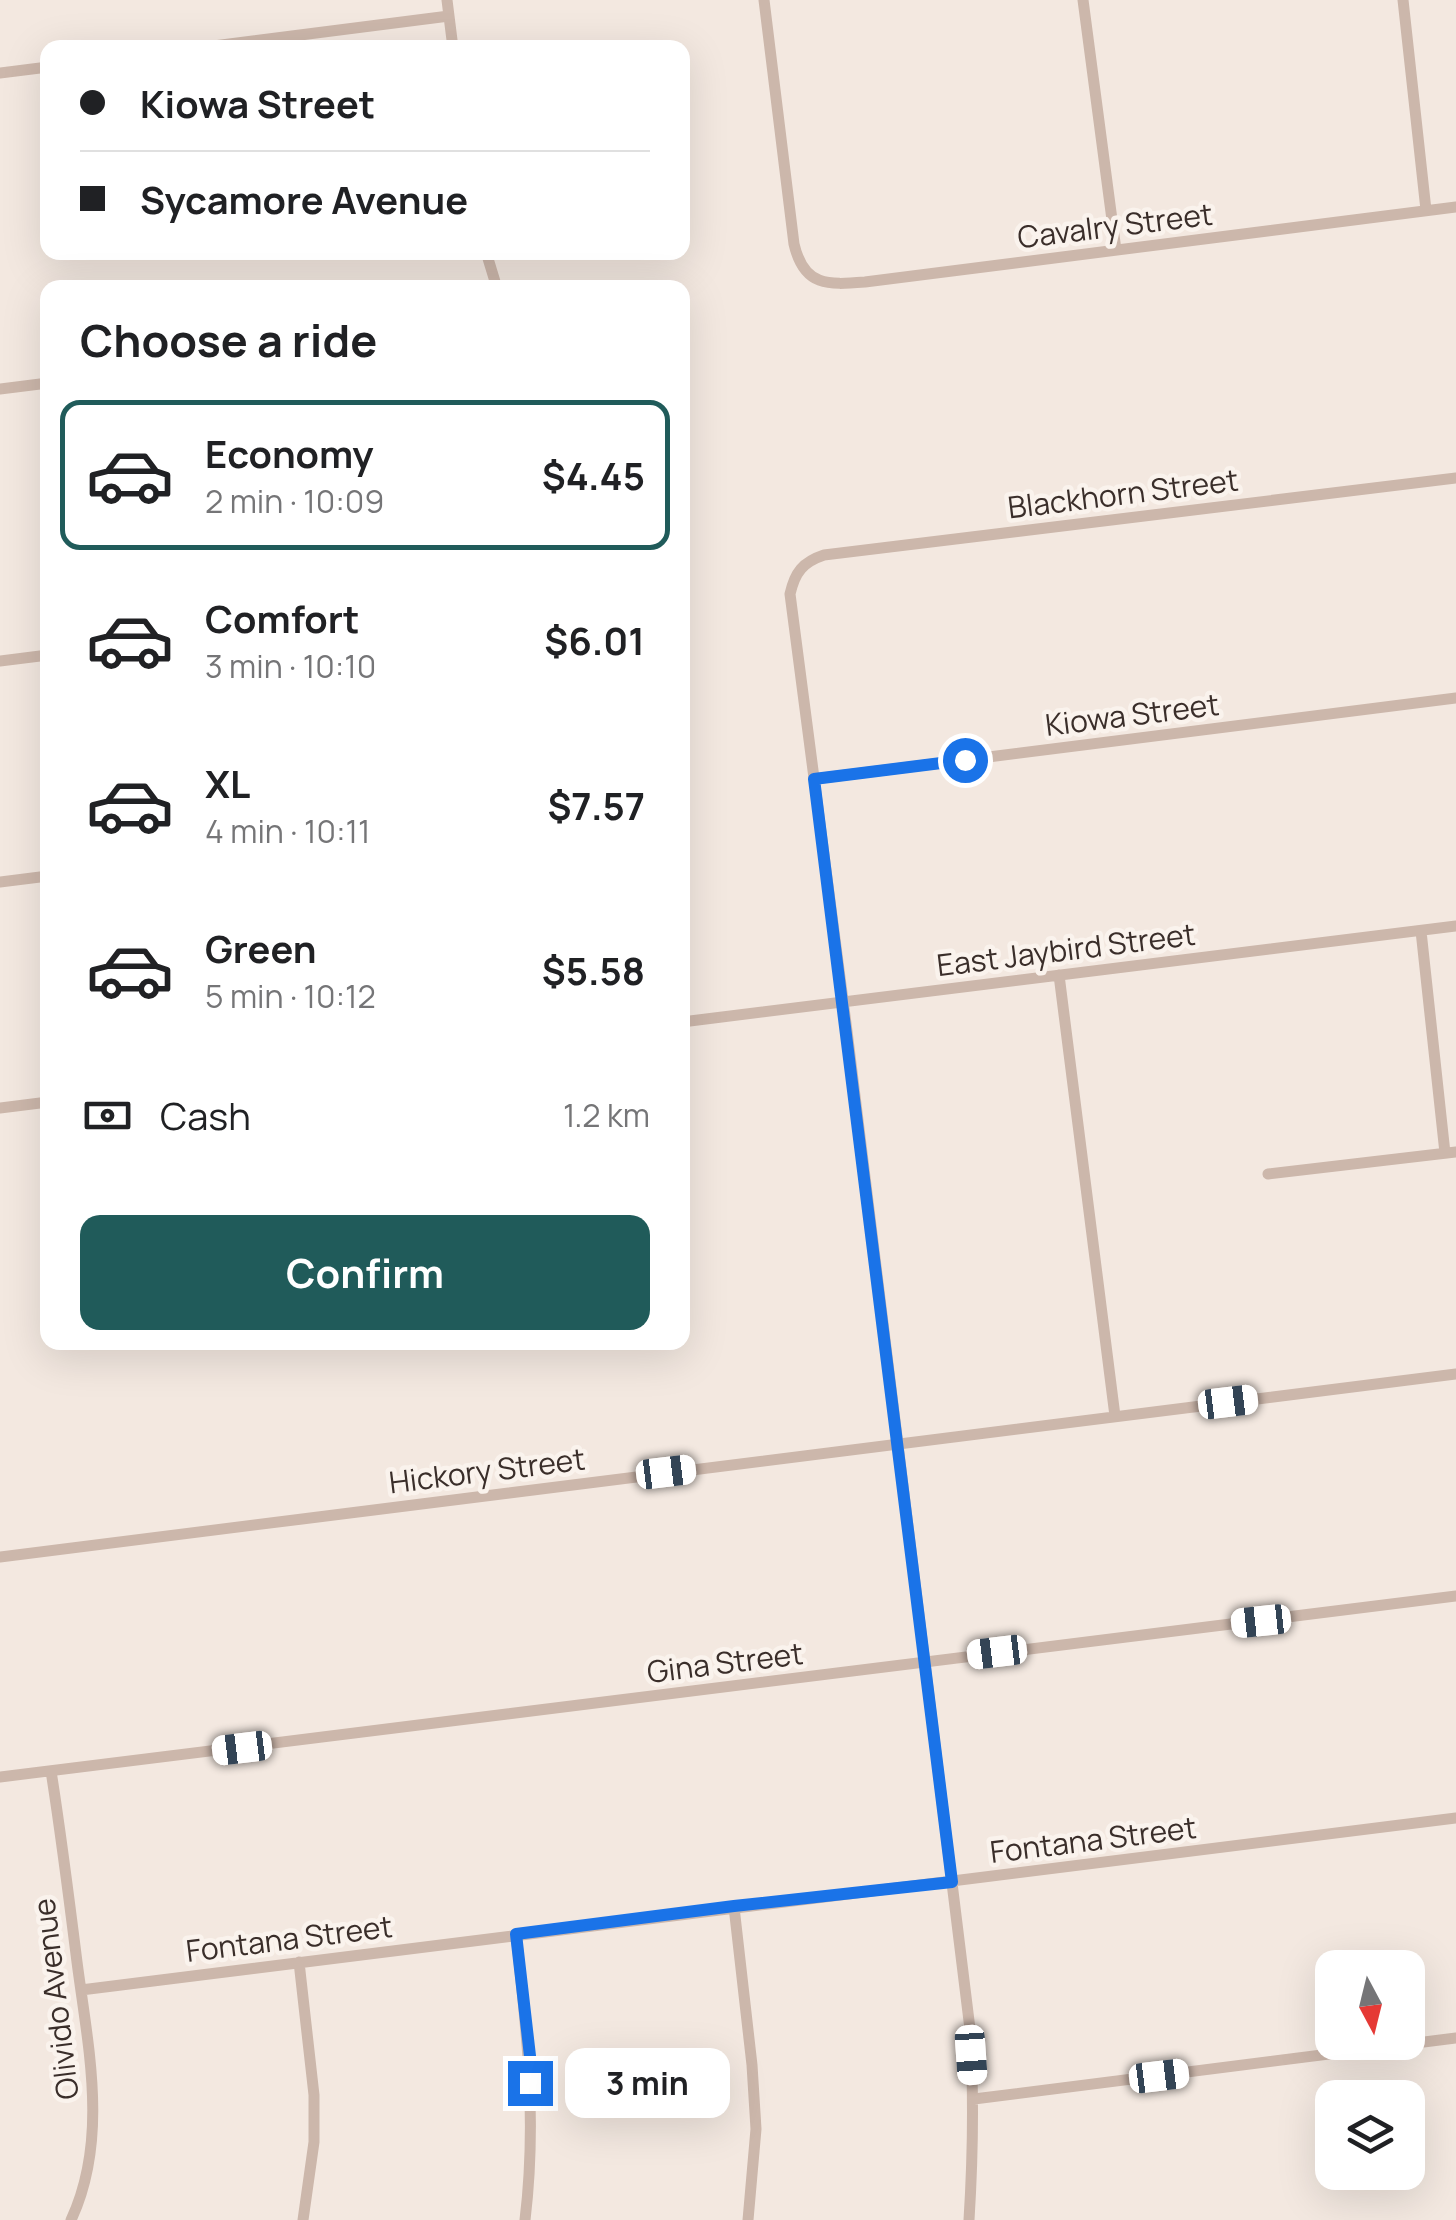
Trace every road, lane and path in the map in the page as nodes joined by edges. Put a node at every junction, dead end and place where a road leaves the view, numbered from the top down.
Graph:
1 (448, 0) edge
2 (764, 0) edge
3 (1083, 0) edge
4 (1403, 0) edge
5 (450, 16) junction
6 (261, 40) edge
7 (452, 40) edge
8 (40, 67) edge
9 (0, 72) edge
10 (1456, 207) edge
11 (1426, 210) junction
12 (1116, 250) junction
13 (40, 384) edge
14 (0, 390) edge
15 (1456, 478) edge
16 (40, 656) edge
17 (0, 661) edge
18 (1456, 698) edge
19 (814, 779) junction
20 (40, 877) edge
21 (0, 882) edge
22 (1456, 926) edge
23 (1421, 930) junction
24 (1059, 975) junction
25 (842, 1002) junction
26 (690, 1021) edge
27 (40, 1103) edge
28 (0, 1108) edge
29 (1451, 1152) edge
30 (1268, 1174) dead end
31 (1456, 1374) edge
32 (1114, 1416) junction
33 (896, 1442) junction
34 (0, 1557) edge
35 (1456, 1596) edge
36 (924, 1662) junction
37 (50, 1771) junction
38 (0, 1777) edge
39 (1456, 1818) edge
40 (952, 1882) junction
41 (734, 1906) junction
42 (516, 1934) junction
43 (299, 1962) junction
44 (80, 1990) junction
45 (1456, 2038) edge
46 (974, 2099) junction
47 (71, 2220) edge
48 (303, 2220) edge
49 (524, 2220) edge
50 (748, 2220) edge
51 (968, 2220) edge

1 - 5 street
2 - 12 street, Cavalry Street
3 - 12 street
4 - 11 street
5 - 6 street
5 - 7 street
8 - 9 street
10 - 11 street, Cavalry Street
11 - 12 street, Cavalry Street
13 - 14 street
15 - 19 street, Blackhorn Street
16 - 17 street
18 - 19 street, Kiowa Street
19 - 25 street
20 - 21 street
22 - 23 street, East Jaybird Street
23 - 24 street, East Jaybird Street
23 - 29 street
24 - 25 street, East Jaybird Street
24 - 32 street
25 - 26 street, East Jaybird Street
25 - 33 street
27 - 28 street
29 - 30 street
31 - 32 street, Hickory Street
32 - 33 street, Hickory Street
33 - 34 street, Hickory Street
33 - 36 street
35 - 36 street, Gina Street
36 - 37 street, Gina Street
36 - 40 street
37 - 38 street, Gina Street
37 - 44 street, Olivido Avenue
39 - 40 street, Fontana Street
40 - 41 street, Fontana Street
40 - 46 street
41 - 42 street, Fontana Street
41 - 50 street
42 - 43 street, Fontana Street
42 - 49 street
43 - 44 street, Fontana Street
43 - 48 street
44 - 47 street, Olivido Avenue
45 - 46 street
46 - 51 street

